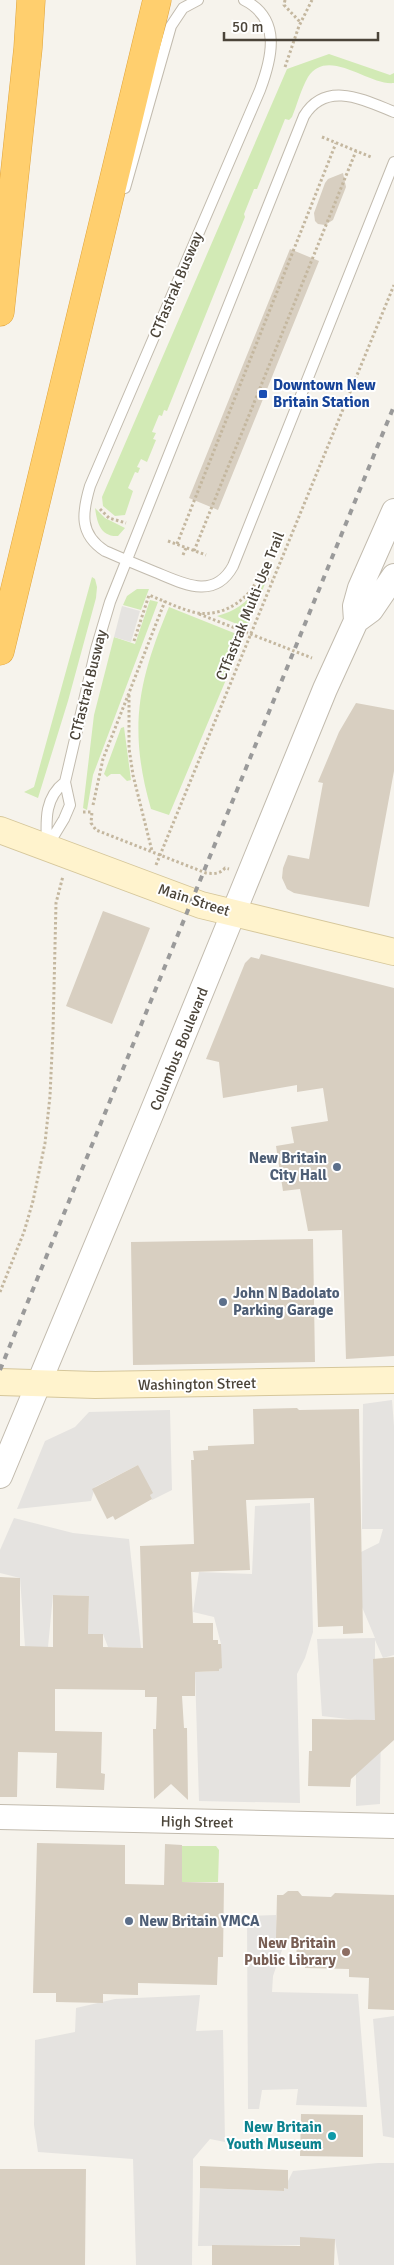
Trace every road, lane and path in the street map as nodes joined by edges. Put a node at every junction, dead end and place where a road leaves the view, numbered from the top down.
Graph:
1 (31, 0) edge
2 (38, 0) edge
3 (157, 0) edge
4 (198, 0) edge
5 (244, 0) edge
6 (285, 0) edge
7 (306, 0) edge
8 (311, 2) dead end
9 (301, 23) dead end
10 (28, 48) junction
11 (394, 112) edge
12 (322, 137) dead end
13 (336, 143) junction
14 (356, 151) junction
15 (371, 157) dead end
16 (394, 162) edge
17 (122, 197) dead end
18 (116, 216) dead end
19 (394, 285) edge
20 (0, 312) edge
21 (78, 326) junction
22 (394, 511) edge
23 (168, 540) dead end
24 (177, 544) junction
25 (186, 548) junction
26 (194, 551) junction
27 (183, 554) dead end
28 (206, 556) dead end
29 (125, 560) junction
30 (394, 576) edge
31 (272, 582) junction
32 (165, 601) junction
33 (193, 612) junction
34 (356, 621) junction
35 (250, 634) junction
36 (134, 641) dead end
37 (0, 651) edge
38 (312, 658) dead end
39 (129, 690) junction
40 (65, 782) junction
41 (93, 804) dead end
42 (92, 812) dead end
43 (11, 834) edge
44 (46, 848) junction
45 (152, 852) junction
46 (160, 855) junction
47 (225, 868) dead end
48 (59, 888) dead end
49 (234, 914) junction
50 (394, 952) edge
51 (0, 1292) edge
52 (394, 1380) edge
53 (0, 1382) edge
54 (39, 1384) junction
55 (0, 1476) edge
56 (0, 1817) edge
57 (394, 1826) edge

1 - 10 highway
2 - 10 highway
3 - 21 highway
4 - 17 lane
5 - 29 lane, CTfastrak Busway
6 - 9 path
7 - 8 path
10 - 20 highway
11 - 29 lane, CTfastrak Busway
12 - 13 path
13 - 14 path
13 - 24 path
14 - 15 path
14 - 26 path
16 - 29 lane, CTfastrak Busway
18 - 21 lane
19 - 31 path, CTfastrak Multi-Use Trail
21 - 37 highway
22 - 34 street, Columbus Boulevard
23 - 24 path
24 - 25 path
25 - 26 path
25 - 27 path
26 - 28 path
29 - 40 lane, CTfastrak Busway
30 - 34 street, Columbus Boulevard
31 - 33 path
31 - 35 path, CTfastrak Multi-Use Trail
32 - 33 path
32 - 36 path
32 - 39 path
33 - 35 path
34 - 49 street, Columbus Boulevard
35 - 38 path
35 - 46 path, CTfastrak Multi-Use Trail
39 - 41 path
39 - 45 path
40 - 44 lane, CTfastrak Busway
40 - 44 lane, CTfastrak Busway
42 - 45 path
43 - 44 main road, Main Street
44 - 49 main road, Main Street
45 - 46 path
46 - 47 path
48 - 51 path
49 - 50 main road, Main Street
49 - 54 street, Columbus Boulevard
52 - 54 main road, Washington Street
53 - 54 main road, Washington Street
54 - 55 street, Columbus Boulevard
56 - 57 street, High Street

